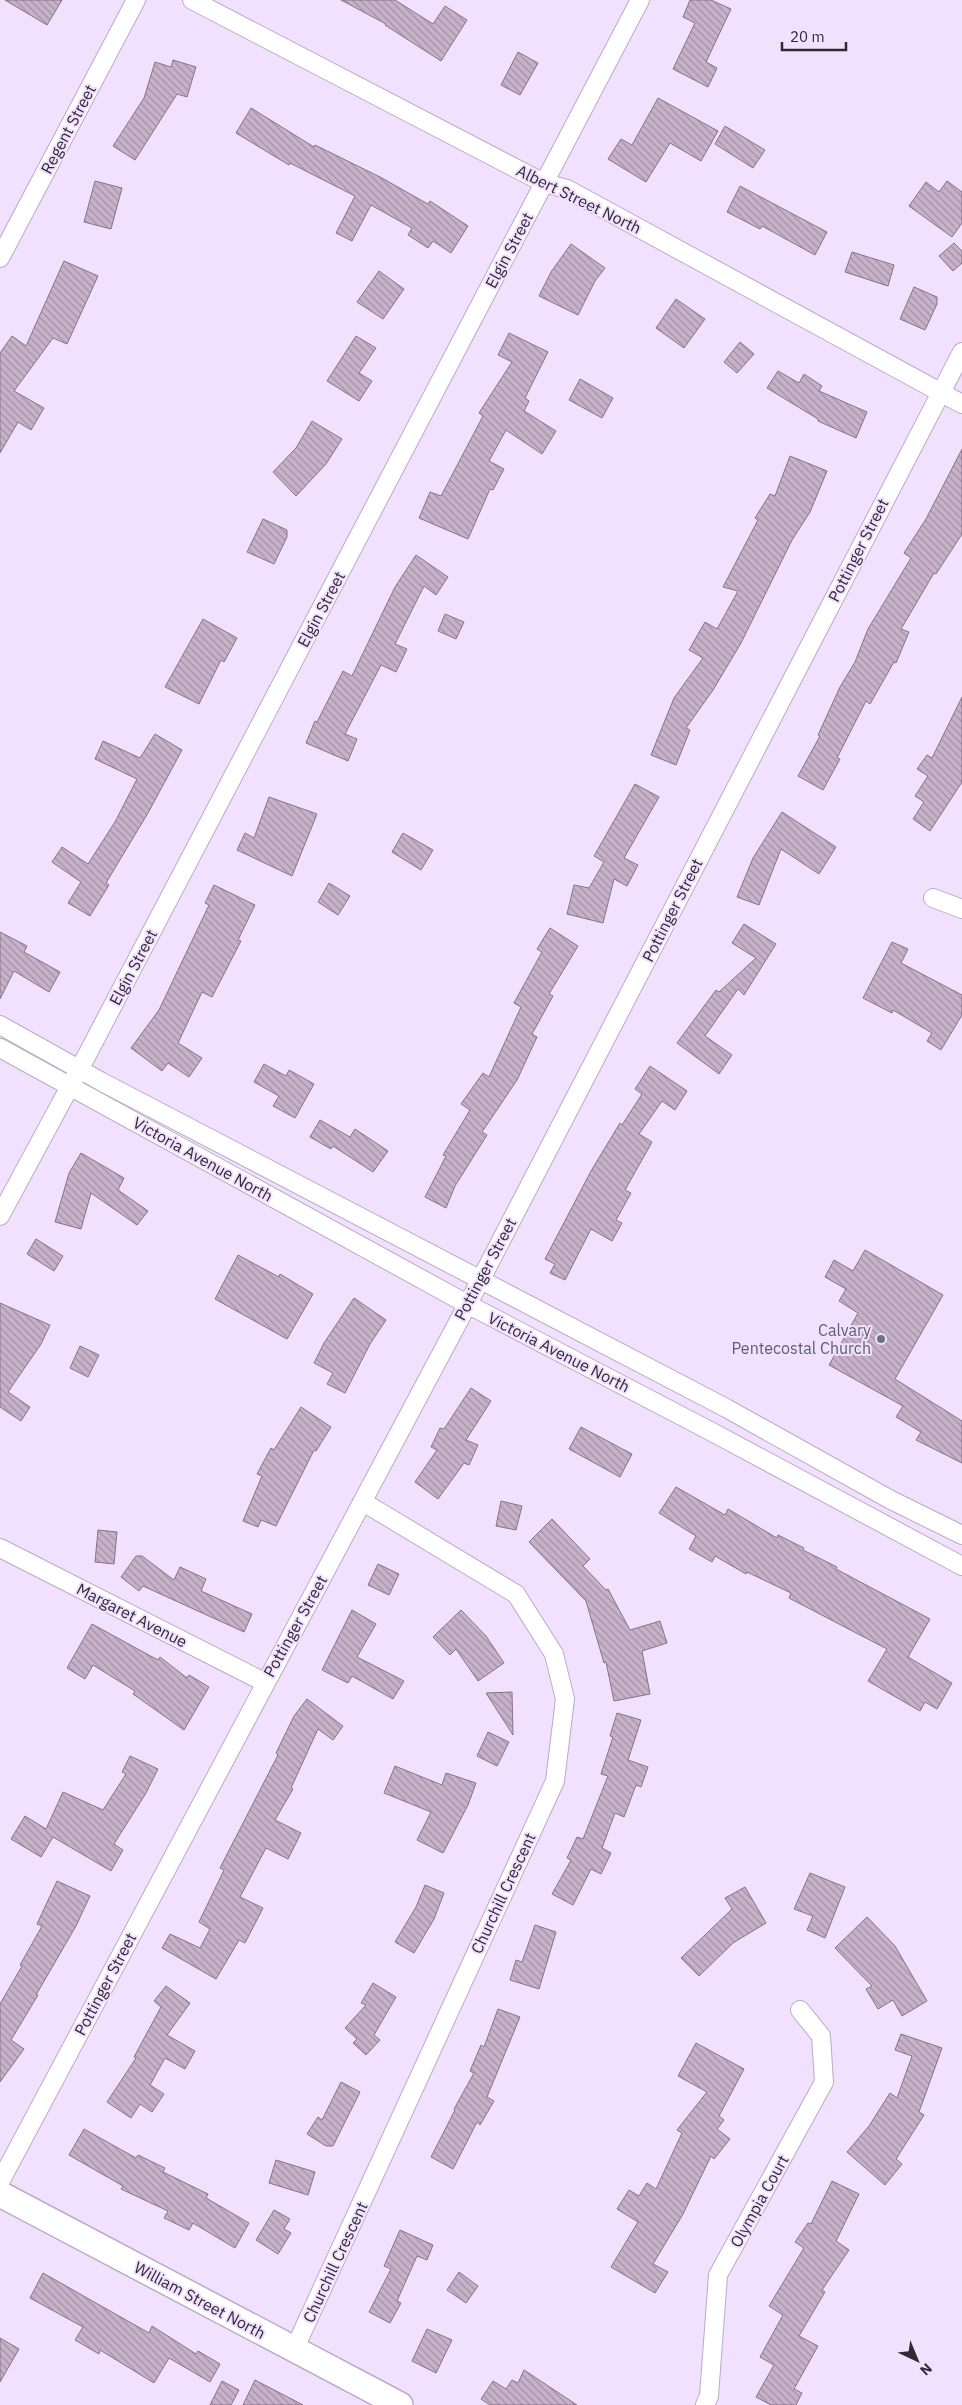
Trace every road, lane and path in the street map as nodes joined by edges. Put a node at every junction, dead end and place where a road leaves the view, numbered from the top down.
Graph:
1 (136, 0) edge
2 (192, 0) edge
3 (640, 0) edge
4 (544, 182) junction
5 (0, 258) edge
6 (962, 352) edge
7 (940, 393) junction
8 (962, 404) edge
9 (933, 898) dead end
10 (962, 910) edge
11 (0, 1025) edge
12 (0, 1048) edge
13 (79, 1069) junction
14 (70, 1086) junction
15 (0, 1216) edge
16 (480, 1281) junction
17 (467, 1304) junction
18 (363, 1502) junction
19 (962, 1535) edge
20 (0, 1548) edge
21 (962, 1566) edge
22 (264, 1682) junction
23 (800, 2010) dead end
24 (0, 2182) edge
25 (0, 2194) edge
26 (294, 2350) junction
27 (400, 2405) edge
28 (704, 2405) edge

1 - 5 street, Regent Street
2 - 4 street, Albert Street North
3 - 4 street, Elgin Street
4 - 7 street, Albert Street North
4 - 13 street, Elgin Street
6 - 7 street, Pottinger Street
7 - 8 street, Albert Street North
7 - 16 street, Pottinger Street
9 - 10 street
11 - 13 street, Victoria Avenue North
12 - 14 street, Victoria Avenue North
13 - 14 street, Elgin Street
13 - 16 street, Victoria Avenue North
14 - 15 street, Elgin Street
14 - 17 street, Victoria Avenue North
16 - 17 street, Pottinger Street
16 - 19 street, Victoria Avenue North
17 - 18 street, Pottinger Street
17 - 21 street, Victoria Avenue North
18 - 22 street, Pottinger Street
18 - 26 street, Churchill Crescent
20 - 22 street, Margaret Avenue
22 - 24 street, Pottinger Street
23 - 28 street, Olympia Court
25 - 26 street, William Street North
26 - 27 street, William Street North

